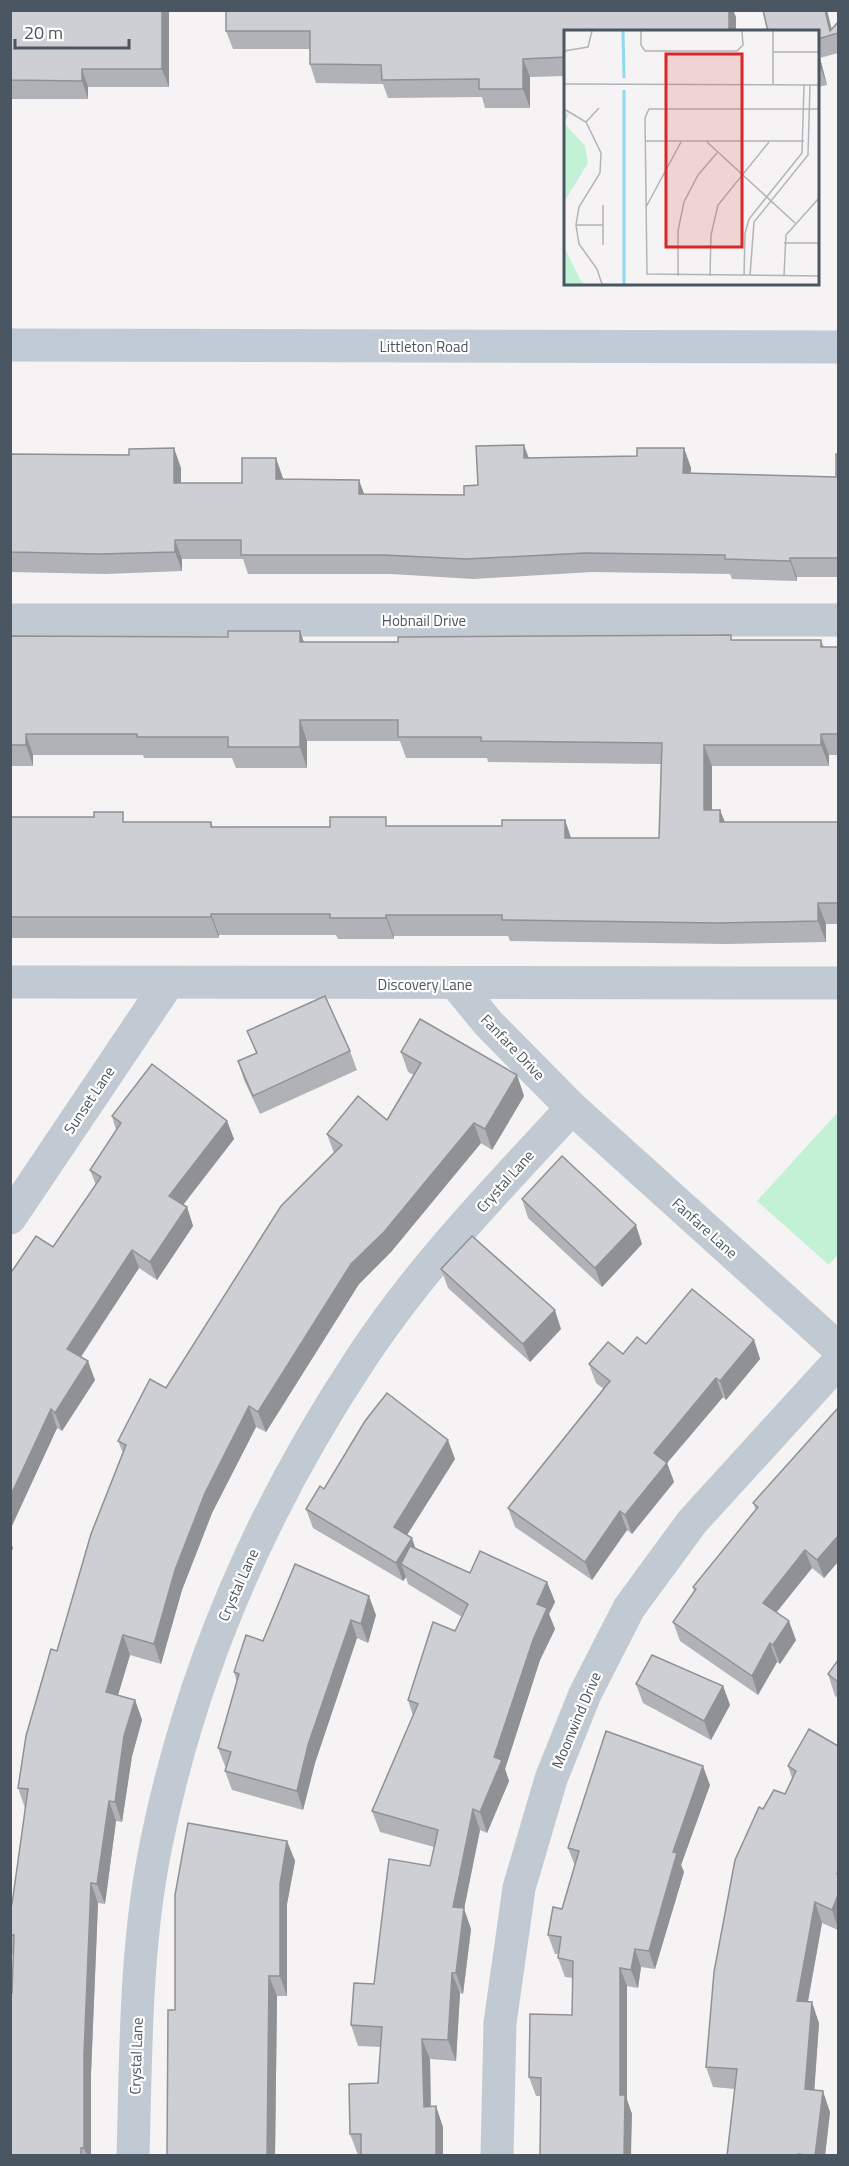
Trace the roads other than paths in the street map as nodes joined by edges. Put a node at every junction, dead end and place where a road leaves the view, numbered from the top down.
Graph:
1 (10, 345) edge
2 (838, 347) edge
3 (10, 620) edge
4 (838, 620) edge
5 (10, 982) edge
6 (838, 982) edge
7 (168, 983) junction
8 (456, 984) junction
9 (572, 1108) junction
10 (10, 1218) edge
11 (838, 1348) edge
12 (838, 1362) edge
13 (133, 2156) edge
14 (497, 2156) edge

1 - 2 street, Littleton Road
3 - 4 street, Hobnail Drive
5 - 7 street, Discovery Lane
6 - 8 street, Discovery Lane
7 - 8 street, Discovery Lane
7 - 10 street, Sunset Lane
8 - 9 street, Fanfare Drive
9 - 11 street, Fanfare Lane
9 - 13 street, Crystal Lane
12 - 14 street, Moonwind Drive

